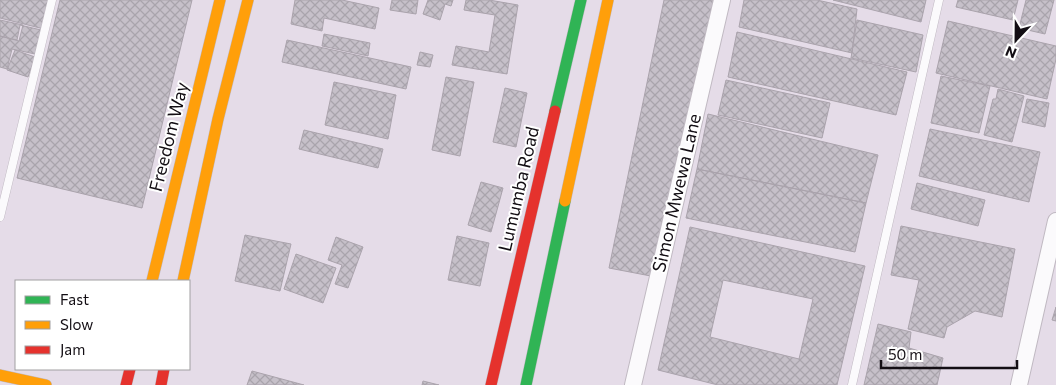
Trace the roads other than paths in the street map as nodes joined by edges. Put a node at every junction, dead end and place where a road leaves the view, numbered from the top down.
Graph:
1 (52, 0) edge
2 (220, 0) edge
3 (248, 0) edge
4 (581, 0) edge
5 (608, 0) edge
6 (722, 0) edge
7 (939, 0) edge
8 (0, 217) edge
9 (1056, 221) edge
10 (152, 280) edge
11 (183, 280) edge
12 (130, 370) edge
13 (164, 370) edge
14 (0, 374) edge
15 (46, 385) edge
16 (126, 385) edge
17 (161, 385) edge
18 (491, 385) edge
19 (526, 385) edge
20 (632, 385) edge
21 (852, 385) edge
22 (1020, 385) edge

1 - 8 lane
2 - 10 main road, Freedom Way
3 - 11 main road
4 - 18 main road, Lumumba Road
5 - 19 main road
6 - 20 street, Simon Mwewa Lane
7 - 21 lane
9 - 22 street
12 - 16 main road
13 - 17 main road
14 - 15 main road

